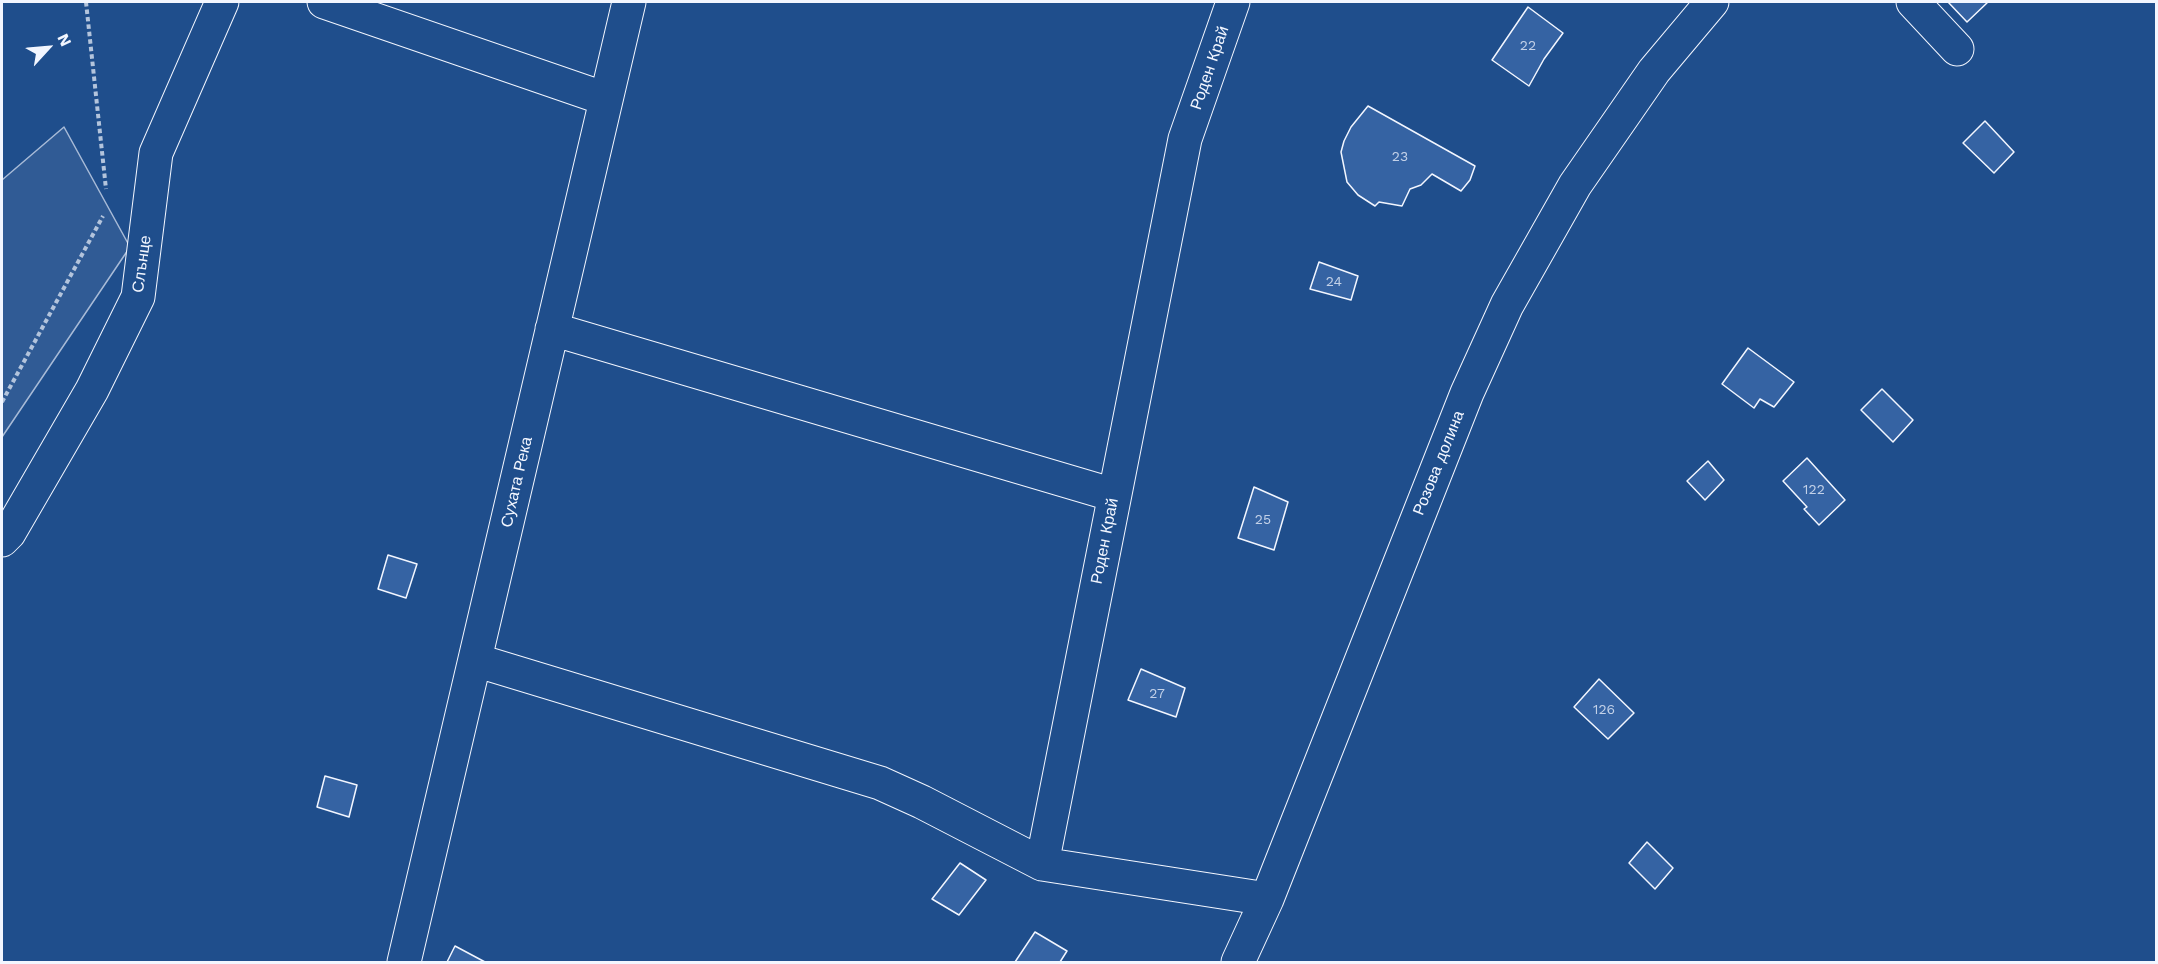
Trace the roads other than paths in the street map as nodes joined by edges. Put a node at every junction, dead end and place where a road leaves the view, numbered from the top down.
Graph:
1 (222, 2) edge
2 (324, 2) edge
3 (629, 2) edge
4 (1233, 2) edge
5 (1712, 2) edge
6 (1913, 2) edge
7 (1957, 50) dead end
8 (606, 99) junction
9 (552, 329) junction
10 (1114, 495) junction
11 (2, 540) edge
12 (475, 660) junction
13 (1042, 864) junction
14 (1267, 899) junction
15 (404, 963) edge
16 (1238, 963) edge

1 - 11 street, Слънце
2 - 8 street
3 - 8 street, Сухата Река
4 - 10 street, Роден Край
5 - 14 street, Розова долина
6 - 7 street
8 - 9 street, Сухата Река
9 - 10 street
9 - 12 street, Сухата Река
10 - 13 street, Роден Край
12 - 13 street
12 - 15 street, Сухата Река
13 - 14 street
14 - 16 street, Розова долина

